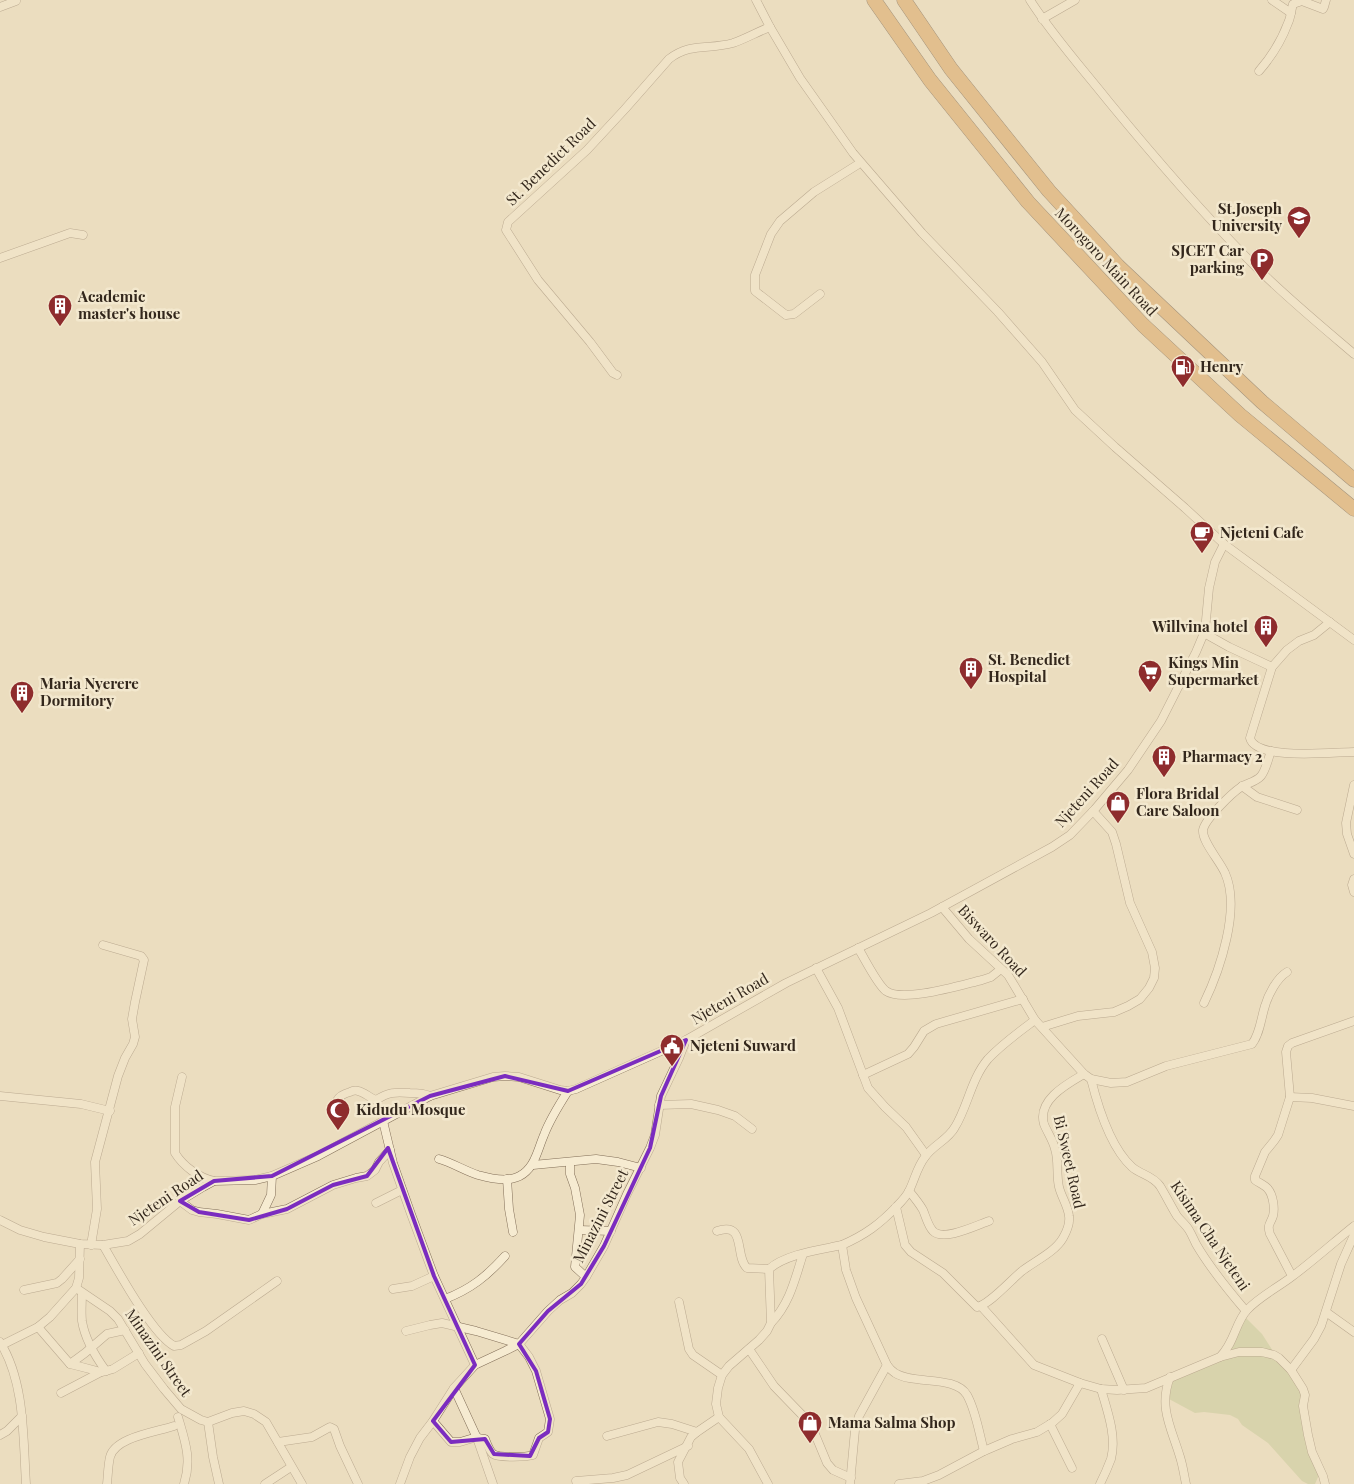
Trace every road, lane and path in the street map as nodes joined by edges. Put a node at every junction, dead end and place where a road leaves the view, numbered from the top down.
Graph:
1 (756, 0) edge
2 (874, 0) edge
3 (904, 0) edge
4 (1030, 0) edge
5 (1075, 0) edge
6 (1272, 0) edge
7 (1326, 0) edge
8 (16, 1) dead end
9 (0, 7) edge
10 (1291, 13) junction
11 (1042, 19) junction
12 (770, 27) junction
13 (1259, 70) dead end
14 (857, 165) dead end
15 (83, 235) dead end
16 (0, 258) edge
17 (820, 294) dead end
18 (1354, 354) edge
19 (617, 375) dead end
20 (1354, 480) edge
21 (1354, 509) edge
22 (1224, 544) junction
23 (1330, 622) junction
24 (1204, 633) junction
25 (1354, 640) edge
26 (1272, 667) junction
27 (1271, 752) junction
28 (1354, 752) edge
29 (1354, 785) edge
30 (1242, 786) junction
31 (1297, 810) dead end
32 (1093, 811) junction
33 (1354, 854) edge
34 (1354, 879) edge
35 (1354, 892) edge
36 (942, 907) junction
37 (103, 945) dead end
38 (858, 948) junction
39 (816, 968) junction
40 (1001, 969) junction
41 (1286, 972) dead end
42 (1023, 999) junction
43 (1204, 1003) dead end
44 (1035, 1020) junction
45 (1354, 1021) edge
46 (1042, 1027) junction
47 (686, 1040) junction
48 (862, 1075) junction
49 (1087, 1076) junction
50 (182, 1077) dead end
51 (568, 1091) junction
52 (0, 1096) edge
53 (430, 1096) junction
54 (1290, 1097) junction
55 (659, 1105) junction
56 (1354, 1106) edge
57 (110, 1110) junction
58 (335, 1116) dead end
59 (383, 1121) junction
60 (752, 1129) dead end
61 (390, 1150) junction
62 (926, 1155) junction
63 (439, 1159) dead end
64 (570, 1162) junction
65 (533, 1165) junction
66 (641, 1168) junction
67 (272, 1176) junction
68 (507, 1179) junction
69 (214, 1181) junction
70 (402, 1190) junction
71 (909, 1191) junction
72 (180, 1202) junction
73 (376, 1203) dead end
74 (896, 1207) junction
75 (262, 1214) junction
76 (0, 1220) edge
77 (989, 1221) dead end
78 (1354, 1226) edge
79 (579, 1230) junction
80 (611, 1231) junction
81 (717, 1231) dead end
82 (513, 1232) dead end
83 (1354, 1235) edge
84 (80, 1244) junction
85 (91, 1245) junction
86 (103, 1245) junction
87 (842, 1245) junction
88 (803, 1254) junction
89 (505, 1256) dead end
90 (80, 1259) junction
91 (769, 1269) junction
92 (434, 1276) junction
93 (1292, 1276) junction
94 (586, 1277) junction
95 (277, 1281) dead end
96 (393, 1289) dead end
97 (24, 1290) dead end
98 (79, 1290) junction
99 (445, 1298) junction
100 (679, 1302) dead end
101 (981, 1306) junction
102 (1246, 1311) junction
103 (1326, 1312) junction
104 (771, 1322) junction
105 (38, 1327) junction
106 (458, 1327) junction
107 (125, 1330) junction
108 (406, 1331) dead end
109 (1354, 1332) edge
110 (1102, 1339) dead end
111 (1, 1344) edge
112 (519, 1344) junction
113 (91, 1348) junction
114 (749, 1349) junction
115 (139, 1353) junction
116 (1220, 1357) junction
117 (70, 1364) junction
118 (475, 1365) junction
119 (887, 1365) junction
120 (1291, 1370) junction
121 (104, 1372) junction
122 (722, 1374) junction
123 (1170, 1377) junction
124 (1080, 1383) junction
125 (454, 1388) junction
126 (1101, 1389) junction
127 (1124, 1390) junction
128 (61, 1393) dead end
129 (22, 1416) junction
130 (178, 1417) dead end
131 (718, 1417) junction
132 (433, 1421) junction
133 (208, 1422) junction
134 (1050, 1424) junction
135 (174, 1426) dead end
136 (697, 1432) junction
137 (0, 1435) edge
138 (607, 1436) dead end
139 (477, 1437) junction
140 (278, 1442) junction
141 (688, 1446) junction
142 (984, 1450) junction
143 (291, 1467) junction
144 (1072, 1468) dead end
145 (576, 1481) dead end
146 (851, 1481) edge
147 (491, 1482) edge
148 (26, 1484) edge
149 (107, 1484) edge
150 (184, 1484) edge
151 (219, 1484) edge
152 (265, 1484) edge
153 (302, 1484) edge
154 (358, 1484) edge
155 (400, 1484) edge
156 (684, 1484) edge
157 (768, 1484) edge
158 (899, 1484) edge
159 (1100, 1484) edge
160 (1186, 1484) edge
161 (1325, 1484) edge

1 - 12 street
2 - 21 highway, Morogoro Main Road
3 - 20 highway, Morogoro Main Road
4 - 11 street
5 - 11 street
6 - 10 street
7 - 10 street
8 - 9 street
10 - 13 street
11 - 18 street
12 - 19 street, St. Benedict Road
12 - 22 street
14 - 17 street
15 - 16 street
22 - 23 street
22 - 24 street, Njeteni Road
23 - 25 street
23 - 26 street
24 - 26 street
24 - 32 street, Njeteni Road
26 - 27 street
27 - 28 street
27 - 30 street
29 - 33 street
30 - 31 street
30 - 43 street
32 - 36 street, Njeteni Road
32 - 46 street
34 - 35 street
36 - 38 street, Njeteni Road
36 - 40 street, Biswaro Road
37 - 57 street
38 - 39 street, Njeteni Road
38 - 40 street
39 - 47 street, Njeteni Road
39 - 48 street
40 - 42 street, Biswaro Road
41 - 49 street
42 - 44 street, Biswaro Road
42 - 48 street
44 - 46 street, Biswaro Road
44 - 62 street
45 - 54 street
46 - 49 street, Biswaro Road
47 - 51 street, Njeteni Road
47 - 55 street, Minazini Street
48 - 62 street
49 - 101 street, Bi Sweet Road
49 - 102 street, Kisima Cha Njeteni
50 - 69 street
51 - 53 street, Njeteni Road
51 - 65 street
52 - 57 street
53 - 58 street
53 - 59 street, Njeteni Road
54 - 56 street
54 - 93 street
55 - 60 street
55 - 66 street, Minazini Street
57 - 85 street
59 - 61 street
59 - 67 street, Njeteni Road
61 - 70 street
61 - 75 street
62 - 71 street
63 - 68 street
64 - 65 street
64 - 66 street
64 - 79 street
65 - 68 street
66 - 80 street, Minazini Street
67 - 69 street, Njeteni Road
67 - 75 street
68 - 82 street
69 - 72 street, Njeteni Road
70 - 73 street
70 - 92 street
71 - 74 street
71 - 77 street
72 - 75 street
72 - 86 street, Njeteni Road
74 - 87 street
74 - 101 street
76 - 84 street, Njeteni Road
78 - 93 street
79 - 80 street
79 - 94 street
80 - 94 street, Minazini Street
81 - 91 street
83 - 103 street
84 - 85 street, Njeteni Road
84 - 90 street
85 - 86 street, Njeteni Road
86 - 95 street
87 - 88 street
87 - 119 street
88 - 91 street
88 - 104 street
89 - 99 street
90 - 97 street
90 - 98 street
91 - 104 street
92 - 96 street
92 - 99 street
93 - 102 street
94 - 112 street, Minazini Street
98 - 105 street
98 - 107 street, Minazini Street
98 - 113 street
99 - 106 street
100 - 122 street
101 - 124 street
102 - 116 street
103 - 109 street
103 - 120 street
104 - 114 street
105 - 111 street
105 - 117 street
106 - 108 street
106 - 112 street
106 - 118 street
107 - 113 street
107 - 115 street, Minazini Street
110 - 127 street
111 - 129 street
112 - 118 street, Minazini Street
112 - 139 street
113 - 117 street
113 - 121 street
114 - 122 street
114 - 146 street
115 - 121 street
115 - 133 street, Minazini Street
116 - 120 street
116 - 123 street
117 - 121 street
118 - 125 street, Minazini Street
119 - 142 street
119 - 146 street
120 - 161 street
121 - 128 street
122 - 131 street
123 - 127 street
123 - 160 street
124 - 126 street
124 - 134 street
125 - 132 street, Minazini Street
125 - 139 street
126 - 127 street
126 - 159 street
129 - 137 street
129 - 148 street
130 - 150 street
131 - 136 street
131 - 157 street
132 - 139 street
132 - 155 street, Minazini Street
133 - 140 street
133 - 151 street
134 - 142 street
134 - 144 street
135 - 149 street
136 - 138 street
136 - 141 street
139 - 147 street
140 - 143 street
140 - 154 street
141 - 145 street
141 - 156 street
142 - 158 street
143 - 152 street
143 - 153 street

